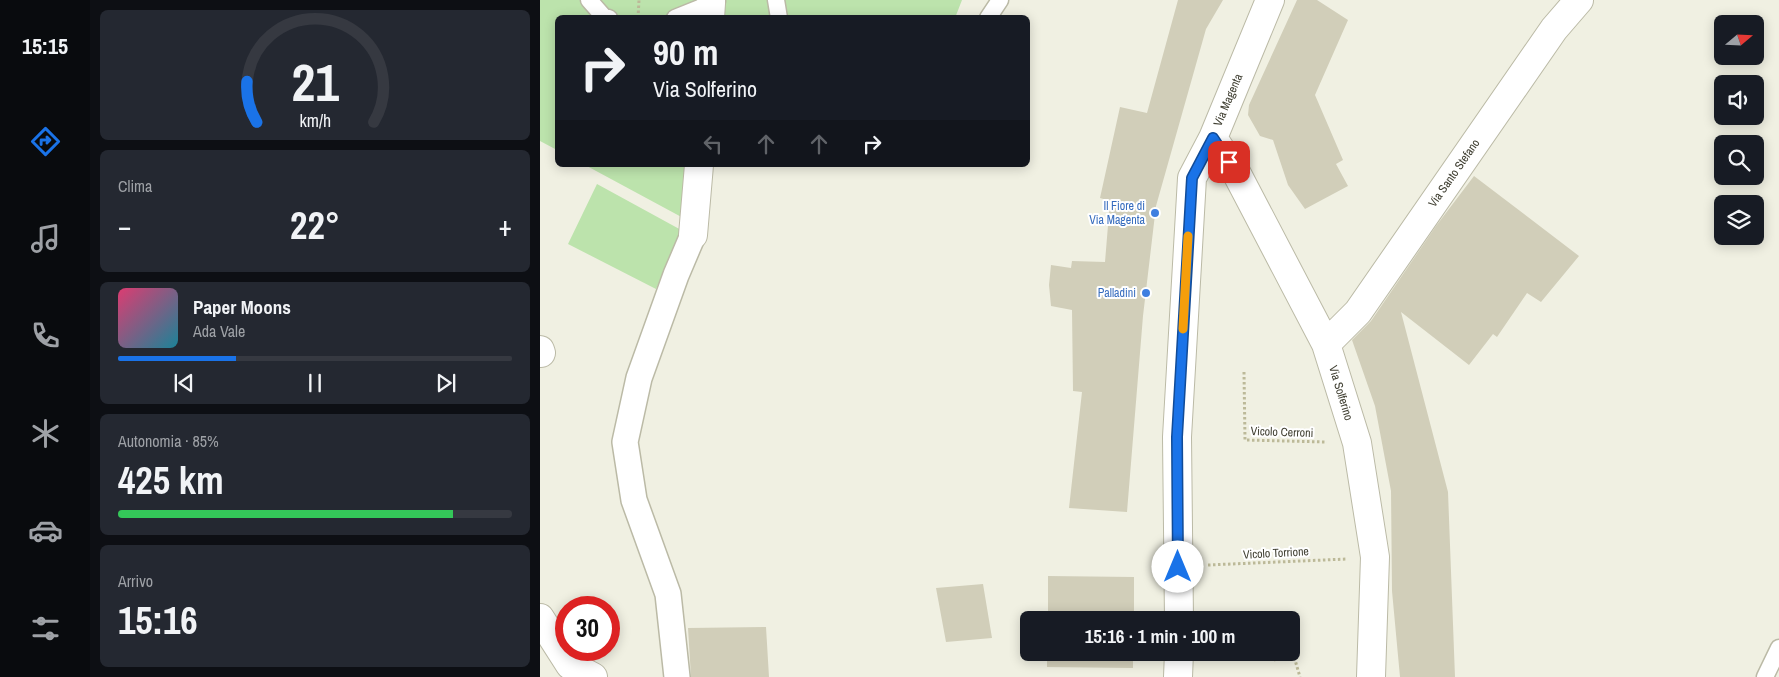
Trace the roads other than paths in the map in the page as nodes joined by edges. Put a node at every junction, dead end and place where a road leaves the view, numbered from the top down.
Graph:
1 (589, 0) edge
2 (776, 0) edge
3 (1000, 0) edge
4 (1270, 0) edge
5 (1579, 0) edge
6 (714, 7) edge
7 (602, 15) edge
8 (686, 15) edge
9 (778, 15) edge
10 (990, 15) edge
11 (1213, 138) junction
12 (698, 167) edge
13 (693, 235) joint
14 (1326, 344) junction
15 (1179, 611) edge
16 (540, 618) edge
17 (1779, 648) edge
18 (1179, 661) edge
19 (593, 677) edge
20 (677, 677) edge
21 (1178, 677) edge
22 (1371, 677) edge
23 (1765, 677) edge

1 - 7 lane
2 - 9 lane
3 - 10 lane
4 - 11 street, Via Magenta
5 - 14 street, Via Santo Stefano
6 - 8 lane
11 - 14 street, Via Solferino
11 - 15 street, Via Magenta
12 - 13 street
13 - 20 street
14 - 22 street, Via Solferino
16 - 19 street
17 - 23 lane
18 - 21 street

